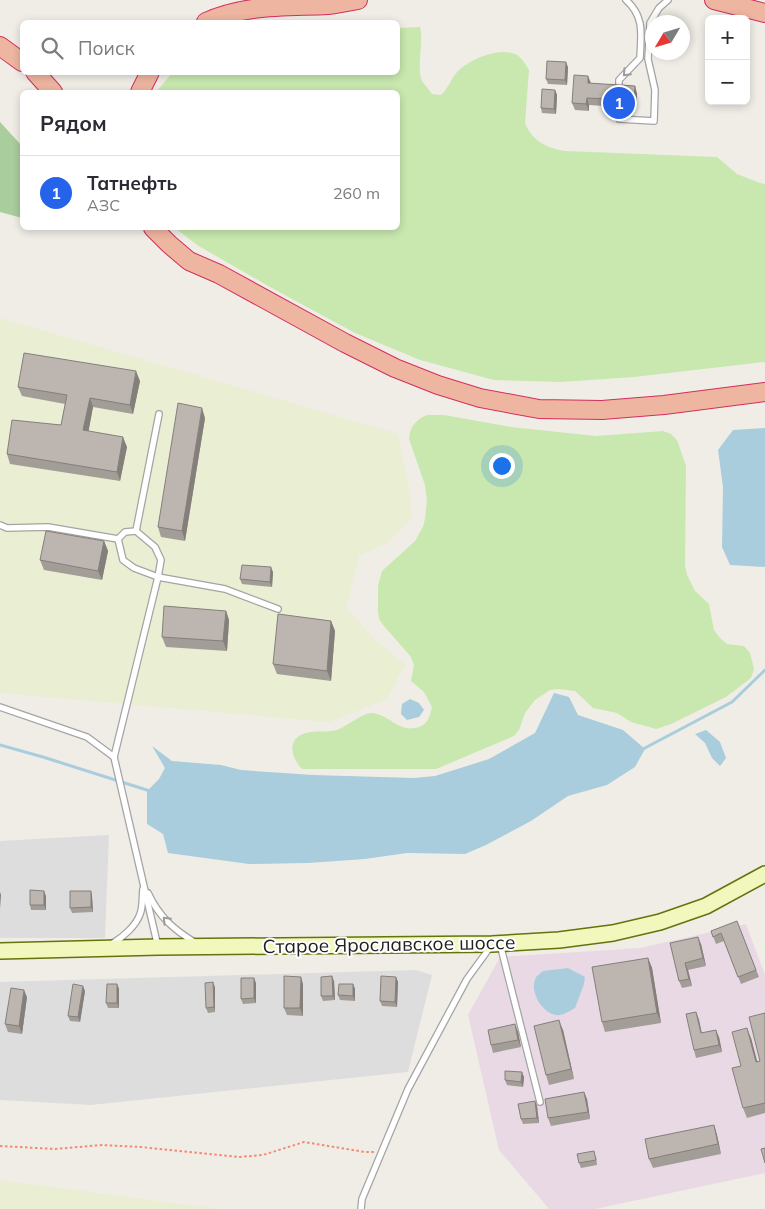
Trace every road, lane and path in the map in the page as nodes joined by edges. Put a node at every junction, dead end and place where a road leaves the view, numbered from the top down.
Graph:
1 (358, 0) edge
2 (626, 0) edge
3 (668, 0) edge
4 (714, 0) edge
5 (765, 13) edge
6 (212, 20) edge
7 (0, 46) edge
8 (20, 61) edge
9 (38, 75) edge
10 (148, 75) edge
11 (51, 90) edge
12 (141, 90) edge
13 (155, 230) edge
14 (166, 230) edge
15 (219, 274) junction
16 (765, 392) edge
17 (159, 414) dead end
18 (0, 525) edge
19 (136, 531) junction
20 (118, 539) junction
21 (158, 577) junction
22 (278, 609) dead end
23 (0, 707) edge
24 (114, 757) junction
25 (765, 874) edge
26 (143, 882) junction
27 (496, 944) junction
28 (202, 946) junction
29 (158, 947) junction
30 (103, 948) junction
31 (0, 951) edge
32 (540, 1102) dead end
33 (0, 1146) edge
34 (381, 1152) junction
35 (361, 1209) edge

1 - 6 highway
2 -> 3 lane
4 - 5 highway
7 - 8 highway
9 - 11 highway
10 - 12 highway
13 - 15 highway
14 - 15 highway
15 - 16 highway
17 - 19 lane
18 - 20 lane
19 - 20 lane
19 - 21 lane
20 - 21 lane
21 - 22 lane
21 - 24 lane
23 - 24 lane
24 - 26 lane
25 - 27 main road, Старое Ярославское шоссе
28 -> 26 lane
26 - 29 lane
26 - 30 lane
27 - 28 main road, Старое Ярославское шоссе
27 - 32 lane
27 - 34 lane
28 - 29 main road, Старое Ярославское шоссе
29 - 30 main road, Старое Ярославское шоссе
30 - 31 main road, Старое Ярославское шоссе
33 - 34 path
34 - 35 lane

